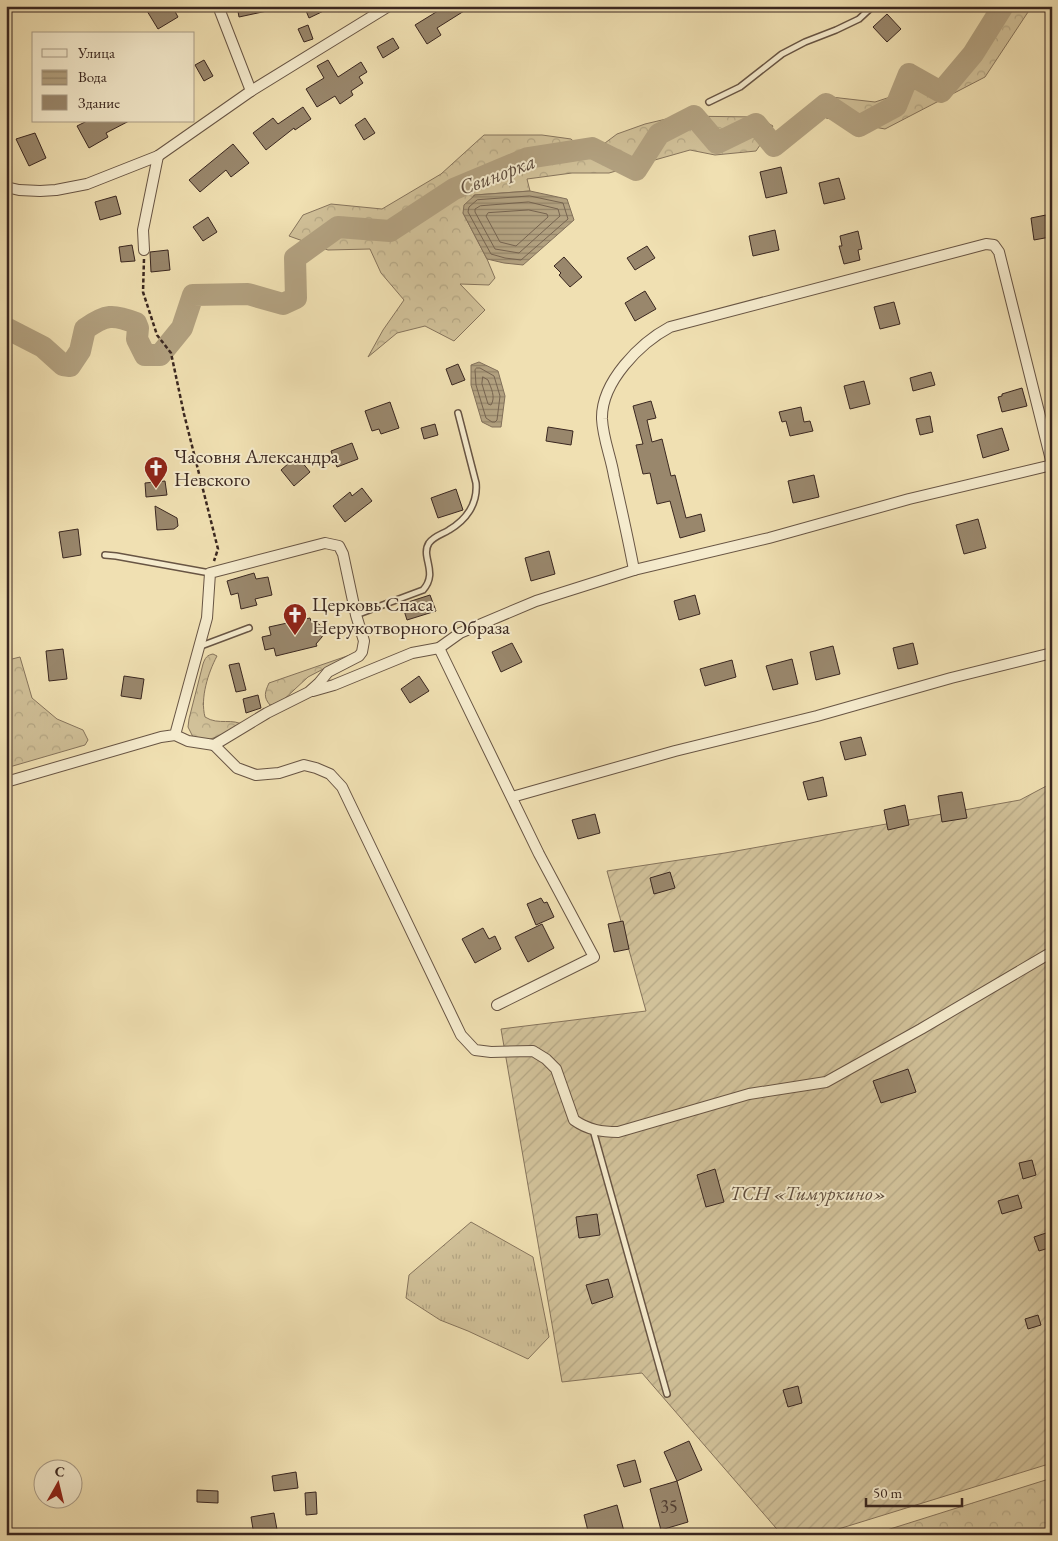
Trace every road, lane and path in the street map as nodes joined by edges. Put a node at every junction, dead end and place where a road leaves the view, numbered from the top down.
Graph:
1 (218, 6) edge
2 (389, 6) edge
3 (872, 6) edge
4 (251, 91) junction
5 (709, 102) dead end
6 (158, 156) junction
7 (6, 187) edge
8 (144, 250) joint
9 (458, 413) dead end
10 (1052, 464) edge
11 (105, 555) dead end
12 (634, 570) junction
13 (210, 573) junction
14 (356, 615) junction
15 (249, 628) dead end
16 (200, 646) junction
17 (439, 648) junction
18 (1052, 654) edge
19 (309, 692) junction
20 (175, 735) junction
21 (214, 745) junction
22 (6, 782) edge
23 (512, 797) junction
24 (1052, 952) edge
25 (497, 1005) dead end
26 (592, 1129) junction
27 (667, 1394) dead end

1 - 4 street
2 - 4 street
3 - 5 lane
4 - 6 street
6 - 7 street
6 - 8 street
8 - 13 path
9 - 14 lane
10 - 12 street
10 - 12 street
11 - 13 lane
12 - 17 street
13 - 14 street
13 - 16 street
14 - 19 street
15 - 16 lane
16 - 20 street
17 - 19 street
17 - 23 street
18 - 23 street
19 - 21 street
20 - 21 street
20 - 22 street
21 - 26 street
23 - 25 street
24 - 26 street
26 - 27 lane

